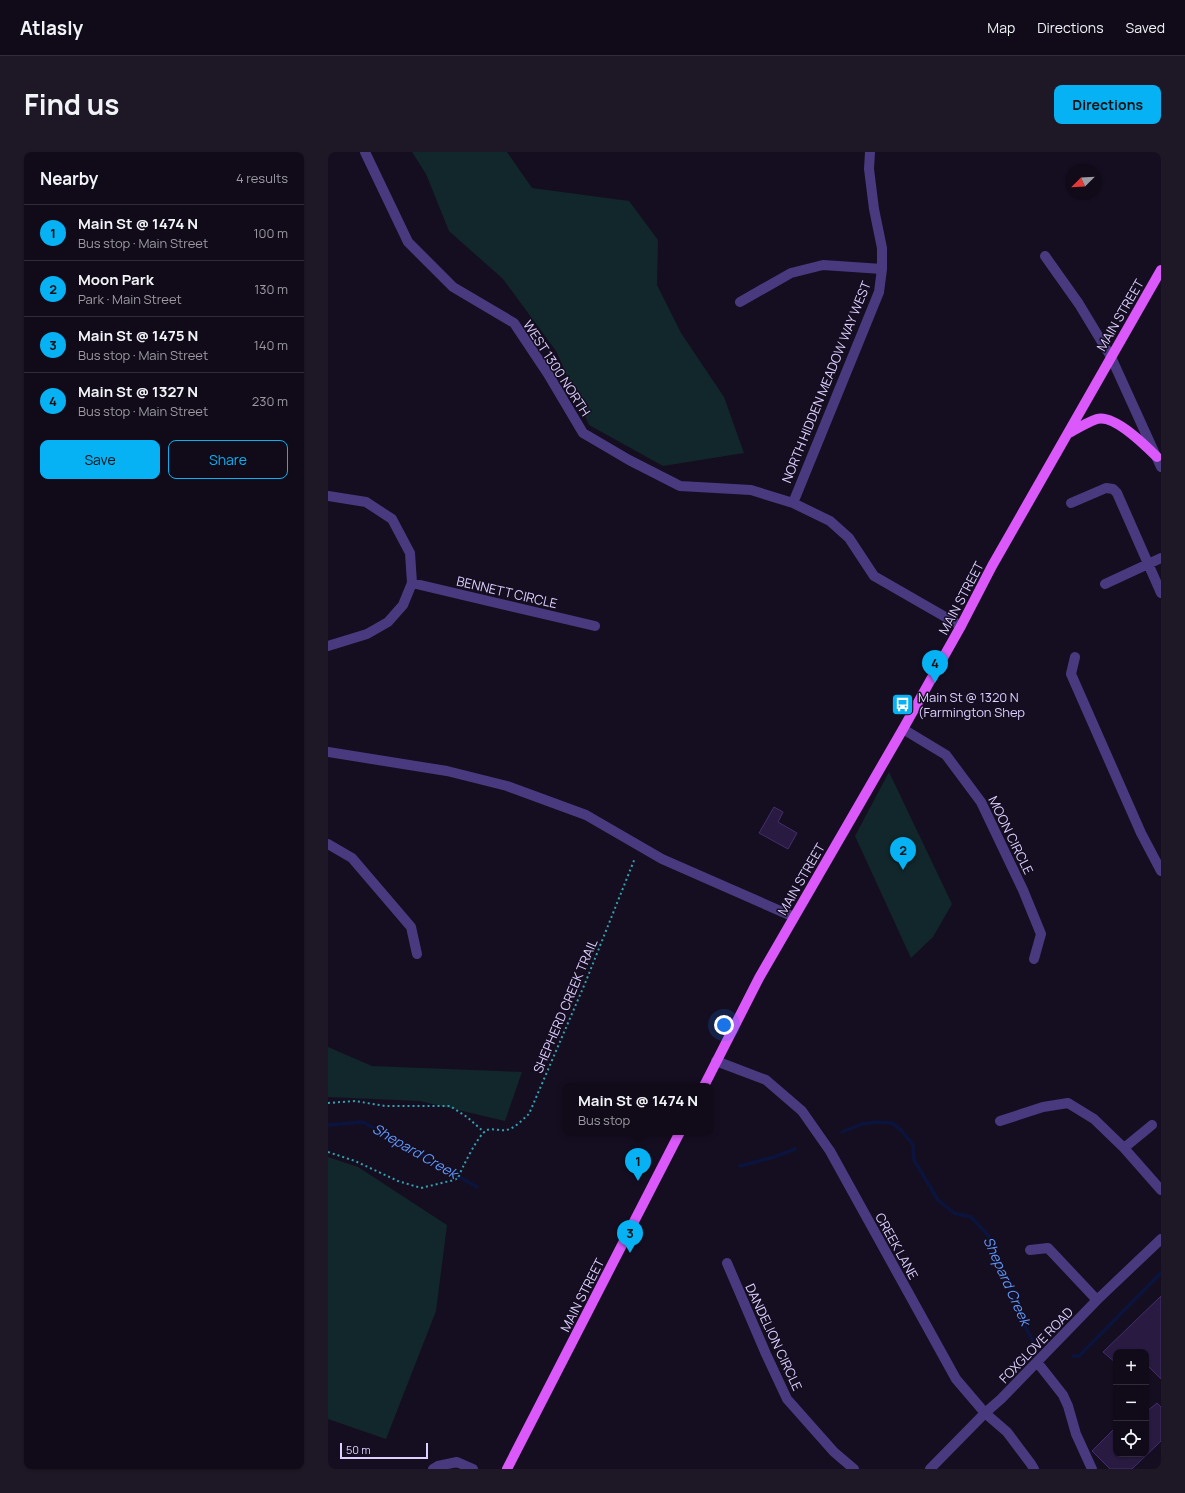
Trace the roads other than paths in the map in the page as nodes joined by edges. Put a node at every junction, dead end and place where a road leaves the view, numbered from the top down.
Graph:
1 (366, 152) edge
2 (870, 152) edge
3 (1045, 256) dead end
4 (882, 269) junction
5 (1161, 270) edge
6 (740, 302) dead end
7 (1111, 357) junction
8 (1069, 433) junction
9 (1157, 457) junction
10 (1161, 467) edge
11 (328, 496) edge
12 (793, 503) junction
13 (1071, 503) dead end
14 (1161, 558) edge
15 (1148, 565) junction
16 (412, 583) junction
17 (1106, 584) dead end
18 (1161, 594) edge
19 (595, 626) dead end
20 (961, 626) junction
21 (328, 646) edge
22 (1075, 657) dead end
23 (903, 729) junction
24 (328, 752) edge
25 (328, 844) edge
26 (1161, 871) edge
27 (794, 917) junction
28 (417, 954) dead end
29 (1034, 959) dead end
30 (716, 1061) junction
31 (705, 1083) edge
32 (1000, 1122) dead end
33 (1152, 1125) dead end
34 (678, 1135) edge
35 (1124, 1148) junction
36 (1161, 1190) edge
37 (1161, 1239) edge
38 (1030, 1250) dead end
39 (727, 1263) dead end
40 (1097, 1300) junction
41 (1037, 1362) junction
42 (985, 1413) junction
43 (433, 1469) edge
44 (473, 1469) edge
45 (507, 1469) edge
46 (854, 1469) edge
47 (930, 1469) edge
48 (1034, 1469) edge
49 (1092, 1469) edge

1 - 12 street, WEST 1300 NORTH
2 - 4 street, NORTH HIDDEN MEADOW WAY WEST
3 - 7 street
4 - 6 street
4 - 12 street, NORTH HIDDEN MEADOW WAY WEST
5 - 7 main road, MAIN STREET
7 - 8 main road, MAIN STREET
7 - 9 street
8 - 9 main road
8 - 20 main road, MAIN STREET
9 - 10 street
11 - 16 street
12 - 20 street, WEST 1300 NORTH
13 - 15 street
14 - 15 street
15 - 17 street
15 - 18 street
16 - 19 street, BENNETT CIRCLE
16 - 21 street
20 - 23 main road, MAIN STREET
22 - 26 street
23 - 27 main road, MAIN STREET
23 - 29 street, MOON CIRCLE
24 - 27 street
25 - 28 street
27 - 30 main road, MAIN STREET
30 - 31 main road, MAIN STREET
30 - 42 street, CREEK LANE
32 - 35 street
33 - 35 street
34 - 45 main road, MAIN STREET
35 - 36 street
37 - 40 street, FOXGLOVE ROAD
38 - 40 street
39 - 46 street, DANDELION CIRCLE
40 - 41 street, FOXGLOVE ROAD
41 - 42 street, FOXGLOVE ROAD
41 - 49 street
42 - 47 street, FOXGLOVE ROAD
42 - 48 street, CREEK LANE
43 - 44 street

